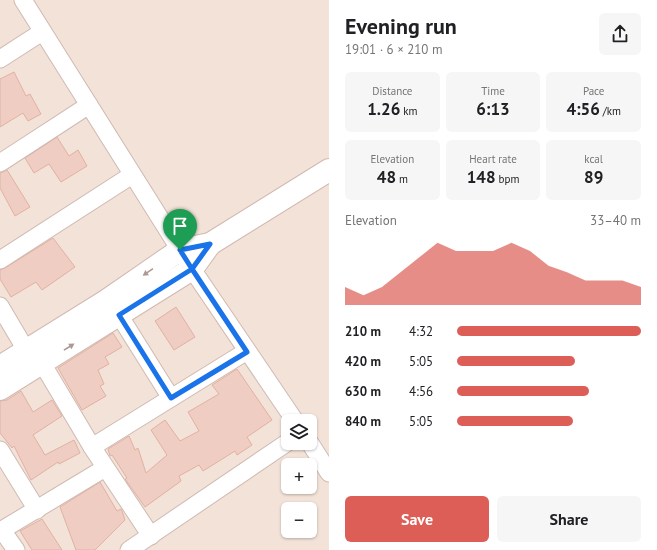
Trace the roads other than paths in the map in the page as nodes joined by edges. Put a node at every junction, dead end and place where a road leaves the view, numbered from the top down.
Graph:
1 (23, 0) edge
2 (42, 32) junction
3 (0, 59) edge
4 (89, 106) junction
5 (0, 163) edge
6 (329, 170) edge
7 (132, 174) junction
8 (210, 244) junction
9 (180, 250) junction
10 (0, 260) edge
11 (192, 269) junction
12 (0, 306) edge
13 (119, 315) junction
14 (247, 352) junction
15 (34, 357) junction
16 (0, 367) edge
17 (0, 389) edge
18 (171, 398) junction
19 (290, 414) edge
20 (92, 447) junction
21 (281, 447) edge
22 (0, 450) edge
23 (314, 450) edge
24 (106, 468) junction
25 (329, 474) edge
26 (37, 510) junction
27 (1, 531) edge
28 (151, 536) junction
29 (16, 550) edge
30 (129, 550) edge

1 - 2 street
2 - 3 street
2 - 4 street
4 - 5 street
4 - 7 street
6 - 8 main road
7 - 9 street
7 - 10 street
8 - 9 main road
8 - 11 main road
9 - 11 street
9 -> 15 main road
11 - 13 main road
11 - 14 street
12 - 15 street
15 -> 13 main road
13 - 18 street
14 - 18 street
14 - 19 street
15 - 16 main road
15 - 17 main road
15 - 20 street
18 - 20 street
20 - 24 street
21 - 28 street
22 - 26 street
23 - 25 street
24 - 26 street
24 - 28 street
26 - 27 street
27 - 29 street
28 - 30 street

